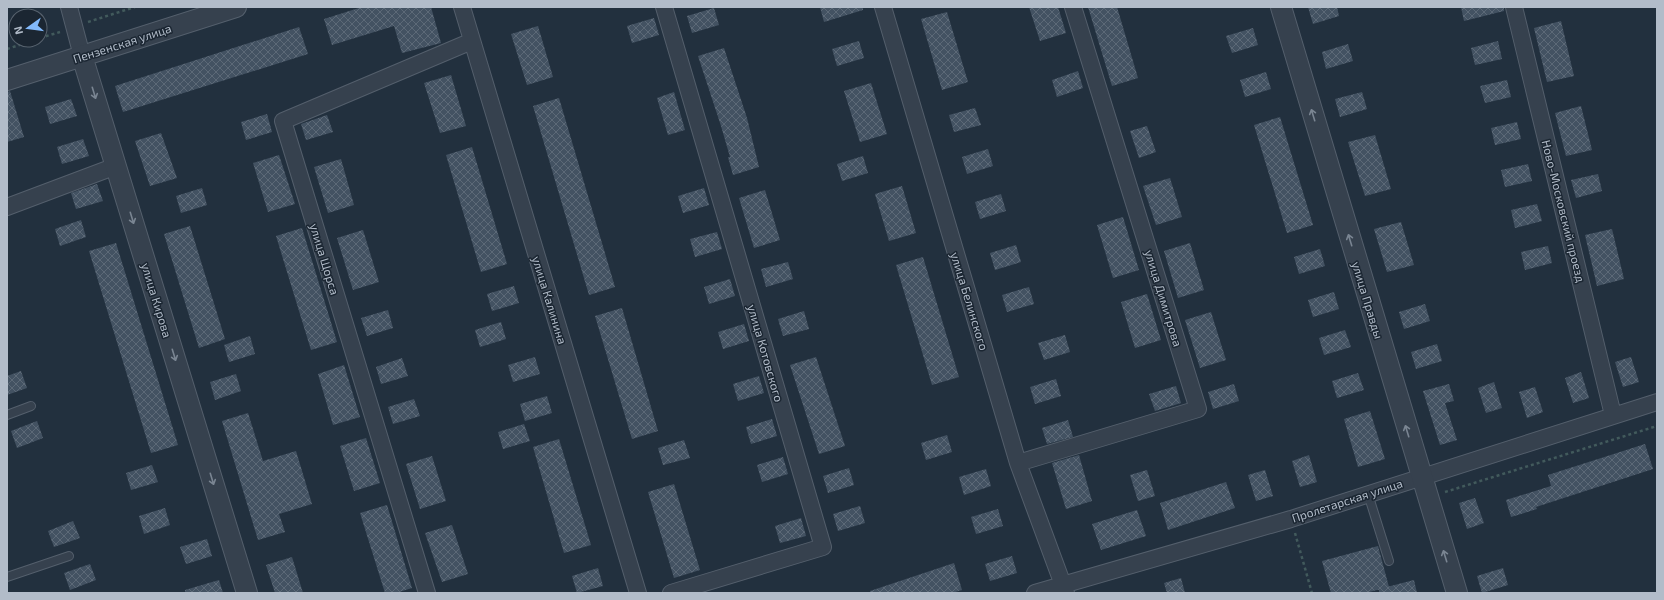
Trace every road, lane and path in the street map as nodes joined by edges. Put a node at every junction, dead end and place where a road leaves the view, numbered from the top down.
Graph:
1 (69, 7) edge
2 (236, 7) edge
3 (462, 7) edge
4 (664, 7) edge
5 (883, 7) edge
6 (1073, 7) edge
7 (1281, 7) edge
8 (1514, 7) edge
9 (472, 41) junction
10 (82, 56) junction
11 (7, 80) edge
12 (116, 166) junction
13 (7, 207) edge
14 (1657, 402) edge
15 (31, 406) dead end
16 (7, 415) edge
17 (1614, 415) junction
18 (1657, 426) edge
19 (1018, 464) junction
20 (1421, 477) junction
21 (1445, 492) dead end
22 (1368, 494) junction
23 (1291, 519) junction
24 (69, 556) dead end
25 (1389, 562) dead end
26 (7, 577) edge
27 (1064, 588) edge
28 (247, 593) edge
29 (428, 593) edge
30 (638, 593) edge
31 (671, 593) edge
32 (1035, 593) edge
33 (1312, 593) edge
34 (1457, 593) edge

1 - 10 street, улица Кирова
2 - 10 street, Пензенская улица
3 - 9 street, улица Калинина
4 - 31 street, улица Котовского
5 - 19 street, улица Белинского
6 - 19 street, улица Димитрова
20 -> 7 street, улица Правды
8 - 17 street, Ново-Московский проезд
9 - 29 street, улица Щорса
9 - 30 street, улица Калинина
10 - 11 street, Пензенская улица
10 -> 12 street, улица Кирова
12 - 13 street
12 -> 28 street, улица Кирова
14 - 17 street, Пролетарская улица
15 - 16 lane
17 - 20 street, Пролетарская улица
18 - 21 path
19 - 27 street, улица Белинского
20 - 22 street, Пролетарская улица
34 -> 20 street, улица Правды
22 - 23 street, Пролетарская улица
22 - 25 lane
23 - 27 street, Пролетарская улица
23 - 33 path
24 - 26 lane
27 - 32 street, Пролетарская улица

